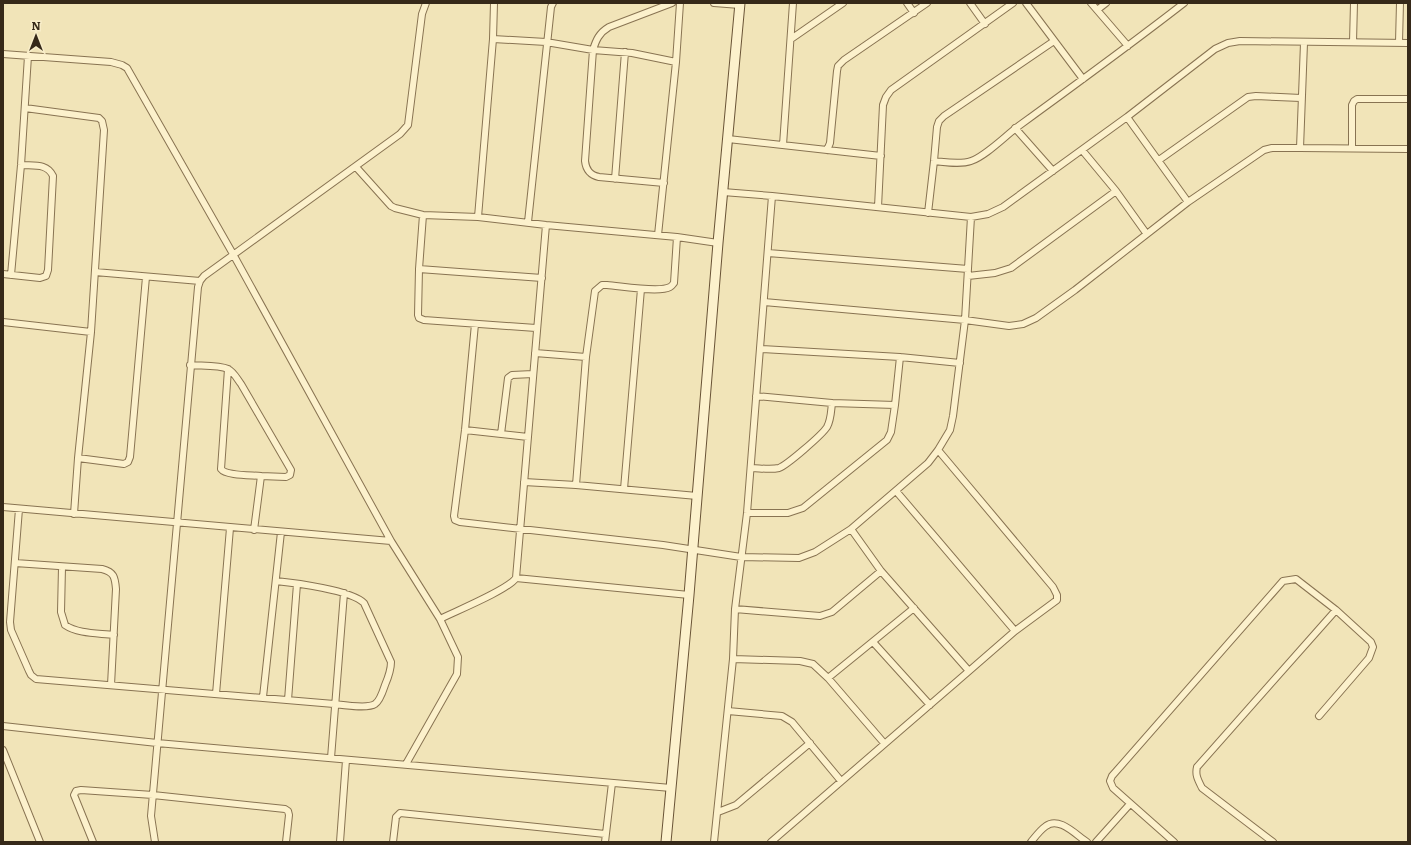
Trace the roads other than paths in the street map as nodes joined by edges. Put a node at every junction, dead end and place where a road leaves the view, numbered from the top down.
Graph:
1 (426, 3) edge
2 (494, 3) edge
3 (553, 3) edge
4 (672, 3) edge
5 (680, 3) edge
6 (714, 3) edge
7 (793, 3) edge
8 (843, 3) edge
9 (907, 3) edge
10 (927, 3) edge
11 (970, 3) edge
12 (1013, 3) edge
13 (1026, 3) edge
14 (1091, 3) edge
15 (1106, 3) edge
16 (1184, 3) edge
17 (1354, 3) edge
18 (1400, 3) edge
19 (740, 4) edge
20 (1097, 10) junction
21 (914, 13) junction
22 (985, 24) junction
23 (493, 39) junction
24 (792, 39) junction
25 (1054, 41) junction
26 (546, 42) junction
27 (1304, 42) junction
28 (1353, 42) junction
29 (1399, 42) junction
30 (1408, 43) edge
31 (1128, 46) junction
32 (593, 50) junction
33 (625, 52) junction
34 (3, 54) edge
35 (28, 56) junction
36 (676, 62) junction
37 (1083, 79) junction
38 (1302, 98) junction
39 (1408, 99) edge
40 (25, 108) junction
41 (1127, 117) junction
42 (1015, 128) junction
43 (728, 139) junction
44 (783, 145) junction
45 (1300, 148) junction
46 (1352, 148) junction
47 (1408, 149) edge
48 (827, 150) junction
49 (1082, 150) junction
50 (881, 156) junction
51 (1159, 160) junction
52 (934, 161) junction
53 (21, 165) junction
54 (356, 167) junction
55 (1053, 171) junction
56 (615, 179) junction
57 (664, 183) junction
58 (1116, 191) junction
59 (723, 192) junction
60 (772, 196) junction
61 (1188, 202) junction
62 (878, 208) junction
63 (928, 213) junction
64 (423, 215) junction
65 (478, 216) junction
66 (971, 217) junction
67 (528, 222) junction
68 (546, 225) junction
69 (1146, 234) junction
70 (658, 235) junction
71 (677, 237) junction
72 (718, 242) junction
73 (768, 252) junction
74 (233, 254) junction
75 (419, 269) junction
76 (968, 269) junction
77 (95, 272) junction
78 (3, 274) edge
79 (11, 275) junction
80 (146, 276) junction
81 (968, 276) junction
82 (542, 278) junction
83 (200, 281) junction
84 (641, 289) junction
85 (764, 302) junction
86 (965, 320) junction
87 (3, 322) edge
88 (475, 324) junction
89 (536, 328) junction
90 (91, 332) junction
91 (760, 349) junction
92 (535, 353) junction
93 (586, 357) junction
94 (900, 357) junction
95 (960, 363) junction
96 (190, 365) junction
97 (228, 369) junction
98 (533, 374) junction
99 (756, 396) junction
100 (832, 403) junction
101 (895, 405) junction
102 (465, 430) junction
103 (501, 434) junction
104 (528, 437) junction
105 (938, 450) junction
106 (78, 458) junction
107 (750, 468) junction
108 (261, 476) junction
109 (524, 482) junction
110 (576, 485) junction
111 (624, 489) junction
112 (896, 491) junction
113 (696, 496) junction
114 (3, 507) edge
115 (19, 509) junction
116 (747, 513) junction
117 (74, 514) junction
118 (177, 523) junction
119 (230, 528) junction
120 (851, 529) junction
121 (254, 530) junction
122 (520, 530) junction
123 (281, 532) junction
124 (391, 541) junction
125 (692, 550) junction
126 (741, 557) junction
127 (15, 563) junction
128 (62, 567) junction
129 (881, 571) junction
130 (516, 578) junction
131 (276, 580) junction
132 (297, 584) junction
133 (344, 593) junction
134 (689, 595) junction
135 (914, 608) junction
136 (736, 609) junction
137 (1336, 610) junction
138 (440, 619) junction
139 (1015, 632) junction
140 (114, 635) junction
141 (873, 642) junction
142 (733, 659) junction
143 (969, 671) junction
144 (828, 678) junction
145 (111, 685) junction
146 (163, 690) junction
147 (216, 694) junction
148 (263, 697) junction
149 (288, 700) junction
150 (334, 704) junction
151 (930, 705) junction
152 (728, 711) junction
153 (1319, 716) dead end
154 (3, 726) edge
155 (157, 743) junction
156 (810, 743) junction
157 (884, 743) junction
158 (3, 750) edge
159 (331, 758) junction
160 (346, 760) junction
161 (406, 764) junction
162 (841, 782) junction
163 (612, 783) junction
164 (671, 788) junction
165 (153, 795) junction
166 (1130, 804) junction
167 (718, 812) junction
168 (605, 834) junction
169 (40, 842) edge
170 (93, 842) edge
171 (155, 842) edge
172 (286, 842) edge
173 (340, 842) edge
174 (393, 842) edge
175 (605, 842) edge
176 (666, 842) edge
177 (714, 842) edge
178 (771, 842) edge
179 (1031, 842) edge
180 (1087, 842) edge
181 (1096, 842) edge
182 (1174, 842) edge
183 (1273, 842) edge

1 - 54 street
2 - 23 street
3 - 26 street
4 - 32 street
5 - 36 street
6 - 19 street
7 - 24 street
8 - 24 street
9 - 21 street
10 - 21 street
11 - 22 street
12 - 22 street
13 - 25 street
14 - 20 street
15 - 20 street
16 - 31 street
17 - 28 street
18 - 29 street
19 - 43 street
20 - 31 street
21 - 48 street
22 - 50 street
23 - 26 street
23 - 65 street
24 - 44 street
25 - 37 street
25 - 52 street
26 - 32 street
26 - 67 street
27 - 28 street
27 - 38 street
27 - 41 street
28 - 29 street
29 - 30 street
31 - 37 street
32 - 33 street
32 - 56 street
33 - 36 street
33 - 56 street
34 - 35 street
35 - 40 street
35 - 74 street
36 - 57 street
37 - 42 street
38 - 45 street
38 - 51 street
39 - 46 street
40 - 53 street
40 - 77 street
41 - 49 street
41 - 51 street
42 - 52 street
42 - 55 street
43 - 44 street
43 - 59 street
44 - 48 street
45 - 46 street
45 - 61 street
46 - 47 street
48 - 50 street
49 - 55 street
49 - 58 street
50 - 62 street
51 - 61 street
52 - 63 street
53 - 79 street
53 - 79 street
54 - 64 street
54 - 74 street
55 - 66 street
56 - 57 street
57 - 70 street
58 - 69 street
58 - 81 street
59 - 60 street
59 - 72 street
60 - 62 street
60 - 73 street
61 - 69 street
62 - 63 street
63 - 66 street
64 - 65 street
64 - 75 street
65 - 67 street
66 - 76 street
67 - 68 street
68 - 70 street
68 - 82 street
69 - 86 street
70 - 71 street
71 - 72 street
71 - 84 street
72 - 113 street
73 - 76 street
73 - 85 street
74 - 83 street
74 - 124 street
75 - 82 street
75 - 88 street
76 - 81 street
77 - 80 street
77 - 90 street
78 - 79 street
80 - 83 street
80 - 106 street
81 - 86 street
82 - 89 street
83 - 96 street
84 - 93 street
84 - 111 street
85 - 86 street
85 - 91 street
86 - 95 street
87 - 90 street
88 - 89 street
88 - 102 street
89 - 92 street
90 - 106 street
91 - 94 street
91 - 99 street
92 - 93 street
92 - 98 street
93 - 110 street
94 - 95 street
94 - 101 street
95 - 105 street
96 - 97 street
96 - 118 street
97 - 108 street
97 - 108 street
98 - 103 street
98 - 104 street
99 - 100 street
99 - 107 street
100 - 101 street
100 - 107 street
101 - 116 street
102 - 103 street
102 - 122 street
103 - 104 street
104 - 109 street
105 - 112 street
105 - 139 street
106 - 117 street
107 - 116 street
108 - 121 street
109 - 110 street
109 - 122 street
110 - 111 street
111 - 113 street
112 - 120 street
112 - 139 street
113 - 125 street
114 - 115 street
115 - 117 street
115 - 127 street
116 - 126 street
117 - 118 street
118 - 119 street
118 - 146 street
119 - 121 street
119 - 147 street
120 - 126 street
120 - 129 street
121 - 123 street
122 - 125 street
122 - 130 street
123 - 124 street
123 - 131 street
124 - 138 street
125 - 126 street
125 - 134 street
126 - 136 street
127 - 128 street
127 - 145 street
128 - 140 street
128 - 140 street
129 - 135 street
129 - 136 street
130 - 134 street
130 - 138 street
131 - 132 street
131 - 148 street
132 - 133 street
132 - 149 street
133 - 150 street
133 - 150 street
134 - 164 street
135 - 141 street
135 - 143 street
136 - 142 street
137 - 153 street
137 - 166 street
137 - 183 street
138 - 161 street
139 - 143 street
140 - 145 street
141 - 144 street
141 - 151 street
142 - 144 street
142 - 152 street
143 - 151 street
144 - 157 street
145 - 146 street
146 - 147 street
146 - 155 street
147 - 148 street
148 - 149 street
149 - 150 street
150 - 159 street
151 - 157 street
152 - 156 street
152 - 167 street
154 - 155 street
155 - 159 street
155 - 165 street
156 - 162 street
156 - 167 street
157 - 162 street
158 - 169 street
159 - 160 street
160 - 161 street
160 - 173 street
161 - 163 street
162 - 178 street
163 - 164 street
163 - 168 street
164 - 176 street
165 - 170 street
165 - 171 street
165 - 172 street
166 - 181 street
166 - 182 street
167 - 177 street
168 - 174 street
168 - 175 street
179 - 180 street

